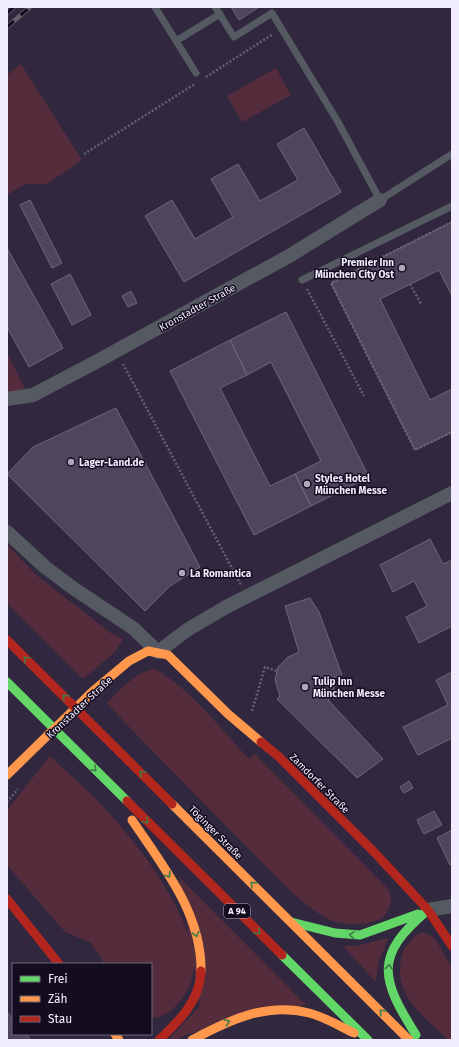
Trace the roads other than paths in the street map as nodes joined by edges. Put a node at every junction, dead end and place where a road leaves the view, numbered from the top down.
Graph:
1 (155, 7) edge
2 (217, 10) edge
3 (270, 10) edge
4 (176, 41) junction
5 (196, 73) dead end
6 (452, 154) edge
7 (380, 200) junction
8 (452, 206) edge
9 (302, 280) road end
10 (7, 399) edge
11 (452, 493) edge
12 (7, 532) edge
13 (7, 640) edge
14 (158, 652) junction
15 (7, 682) edge
16 (7, 775) edge
17 (108, 783) junction
18 (7, 899) edge
19 (452, 906) edge
20 (428, 910) junction
21 (291, 922) junction
22 (452, 946) edge
23 (58, 963) edge
24 (183, 1016) junction
25 (157, 1027) dead end
26 (367, 1039) edge
27 (159, 1040) edge
28 (192, 1040) edge
29 (409, 1040) edge
30 (419, 1040) edge

1 - 4 lane
2 - 3 lane
2 - 4 lane
3 - 7 lane
4 - 5 lane
6 - 7 lane
7 - 10 street, Kronstadter Straße
8 - 9 lane
11 - 14 street, Kronstadter Straße
12 - 14 street
21 -> 13 main road, Töginger Straße
14 - 16 main road, Kronstadter Straße
14 - 20 main road, Zamdorfer Straße
15 -> 17 main road, A 94
17 -> 24 main road
17 -> 26 main road, A 94
18 - 23 main road
19 - 20 street
20 -> 21 main road
20 - 22 main road, Zamdorfer Straße
30 -> 20 main road
29 -> 21 main road, Töginger Straße
24 - 25 main road
24 - 27 main road
28 -> 26 main road

